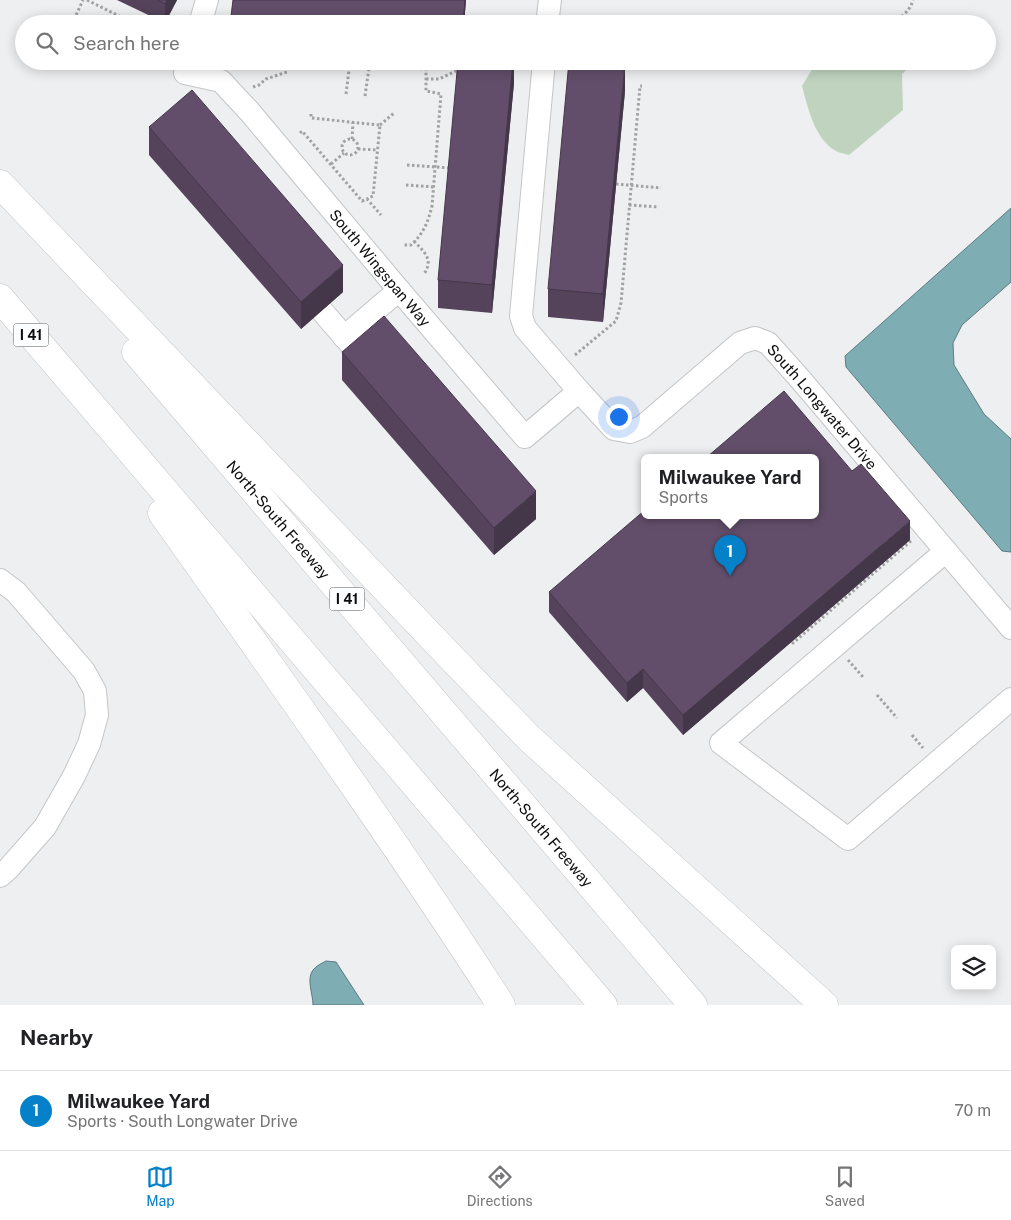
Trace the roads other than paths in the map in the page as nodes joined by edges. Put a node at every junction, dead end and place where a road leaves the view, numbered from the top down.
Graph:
1 (207, 0) edge
2 (550, 0) edge
3 (203, 15) edge
4 (549, 15) edge
5 (186, 70) edge
6 (543, 70) edge
7 (0, 184) edge
8 (0, 193) edge
9 (399, 290) junction
10 (0, 298) edge
11 (322, 311) edge
12 (344, 337) junction
13 (364, 361) edge
14 (61, 371) junction
15 (579, 391) junction
16 (946, 551) junction
17 (0, 580) edge
18 (1010, 623) edge
19 (1011, 699) edge
20 (0, 876) edge
21 (501, 1005) edge
22 (603, 1005) edge
23 (693, 1005) edge
24 (824, 1005) edge

1 - 3 street
2 - 4 street
5 - 9 street, South Wingspan Way
6 - 15 street, South Longwater Drive
7 - 24 highway
8 - 23 highway, North-South Freeway / I 41
9 - 12 street
9 - 15 street, South Wingspan Way
10 - 14 highway, I 41
11 - 12 street
12 - 13 street
14 - 21 highway
14 - 22 highway, I 41
15 - 16 street, South Longwater Drive
16 - 18 street, South Longwater Drive
16 - 19 street
17 - 20 street

